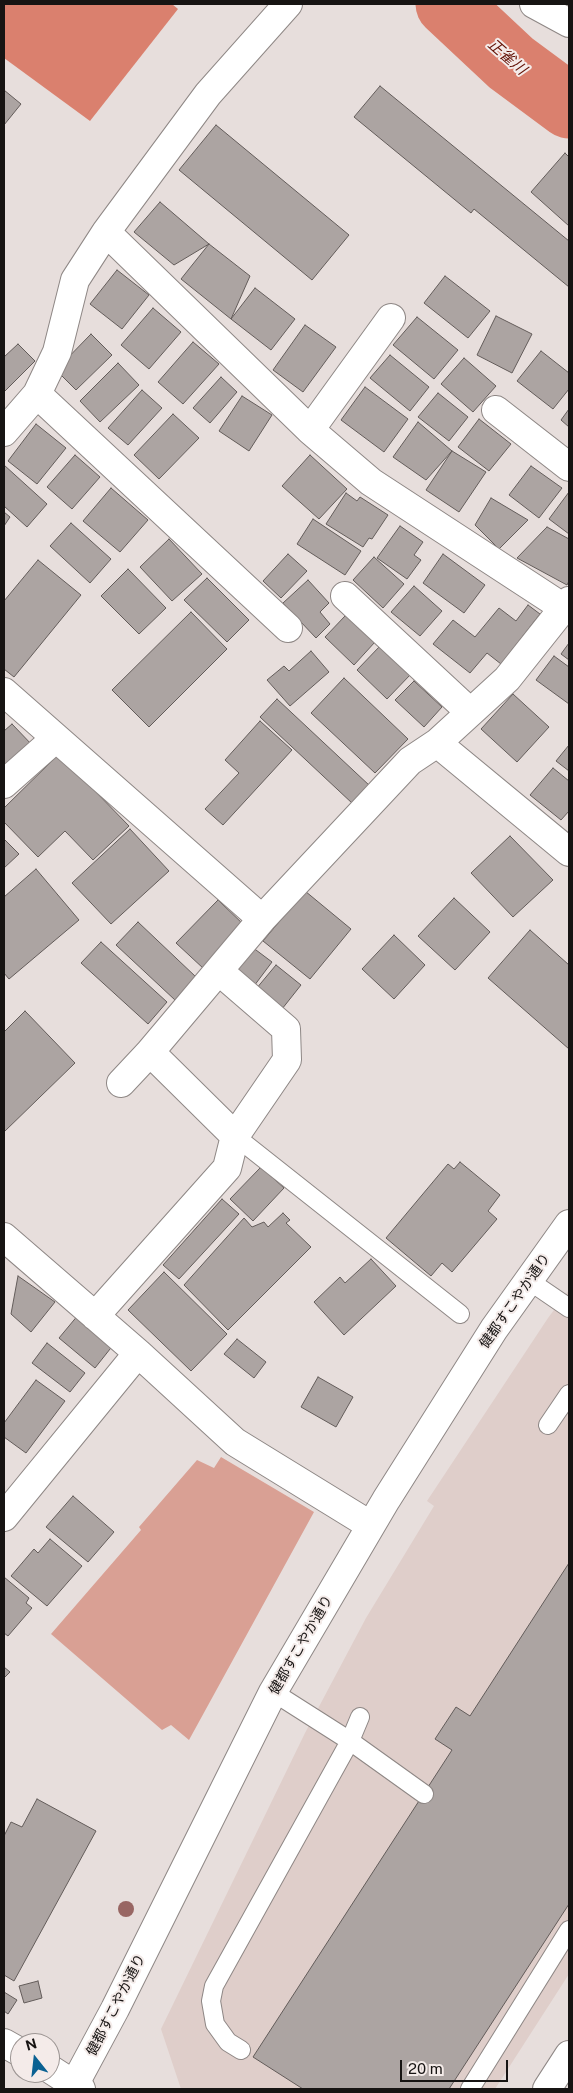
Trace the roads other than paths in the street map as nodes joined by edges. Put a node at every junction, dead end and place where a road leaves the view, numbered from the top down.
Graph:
1 (288, 4) edge
2 (534, 4) edge
3 (569, 23) edge
4 (106, 232) junction
5 (391, 318) dead end
6 (37, 394) junction
7 (496, 410) dead end
8 (310, 430) junction
9 (4, 432) edge
10 (569, 467) edge
11 (345, 596) dead end
12 (567, 604) edge
13 (288, 628) dead end
14 (4, 692) edge
15 (470, 712) junction
16 (56, 738) junction
17 (437, 743) junction
18 (4, 784) edge
19 (569, 850) edge
20 (262, 919) junction
21 (220, 972) junction
22 (150, 1052) junction
23 (121, 1083) dead end
24 (235, 1136) junction
25 (569, 1224) edge
26 (4, 1237) edge
27 (528, 1280) junction
28 (569, 1308) edge
29 (460, 1314) dead end
30 (95, 1316) junction
31 (138, 1353) junction
32 (569, 1394) edge
33 (548, 1425) dead end
34 (4, 1517) edge
35 (370, 1525) junction
36 (273, 1692) junction
37 (360, 1717) dead end
38 (350, 1741) junction
39 (424, 1794) dead end
40 (569, 1930) edge
41 (241, 2050) dead end
42 (569, 2055) edge
43 (60, 2076) edge
44 (76, 2088) edge
45 (470, 2089) edge
46 (548, 2089) edge

1 - 4 street
2 - 3 street
4 - 6 street
4 - 8 street
5 - 8 street
6 - 9 street
6 - 13 street
7 - 10 street
8 - 12 street
11 - 15 street
12 - 15 street
14 - 16 street
15 - 17 street
16 - 18 street
16 - 20 street
17 - 19 street
17 - 20 street
20 - 21 street
21 - 22 street
21 - 24 street
22 - 23 street
22 - 24 street
24 - 29 lane
24 - 30 street
25 - 27 street, 健都すこやか通り
26 - 30 street
27 - 28 lane
27 - 35 street, 健都すこやか通り
30 - 31 street
31 - 34 street
31 - 35 street
32 - 33 lane
35 - 36 street, 健都すこやか通り
36 - 38 lane
36 - 44 street, 健都すこやか通り
37 - 38 lane
38 - 39 lane
38 - 41 lane
40 - 45 lane
42 - 46 street
43 - 44 street

